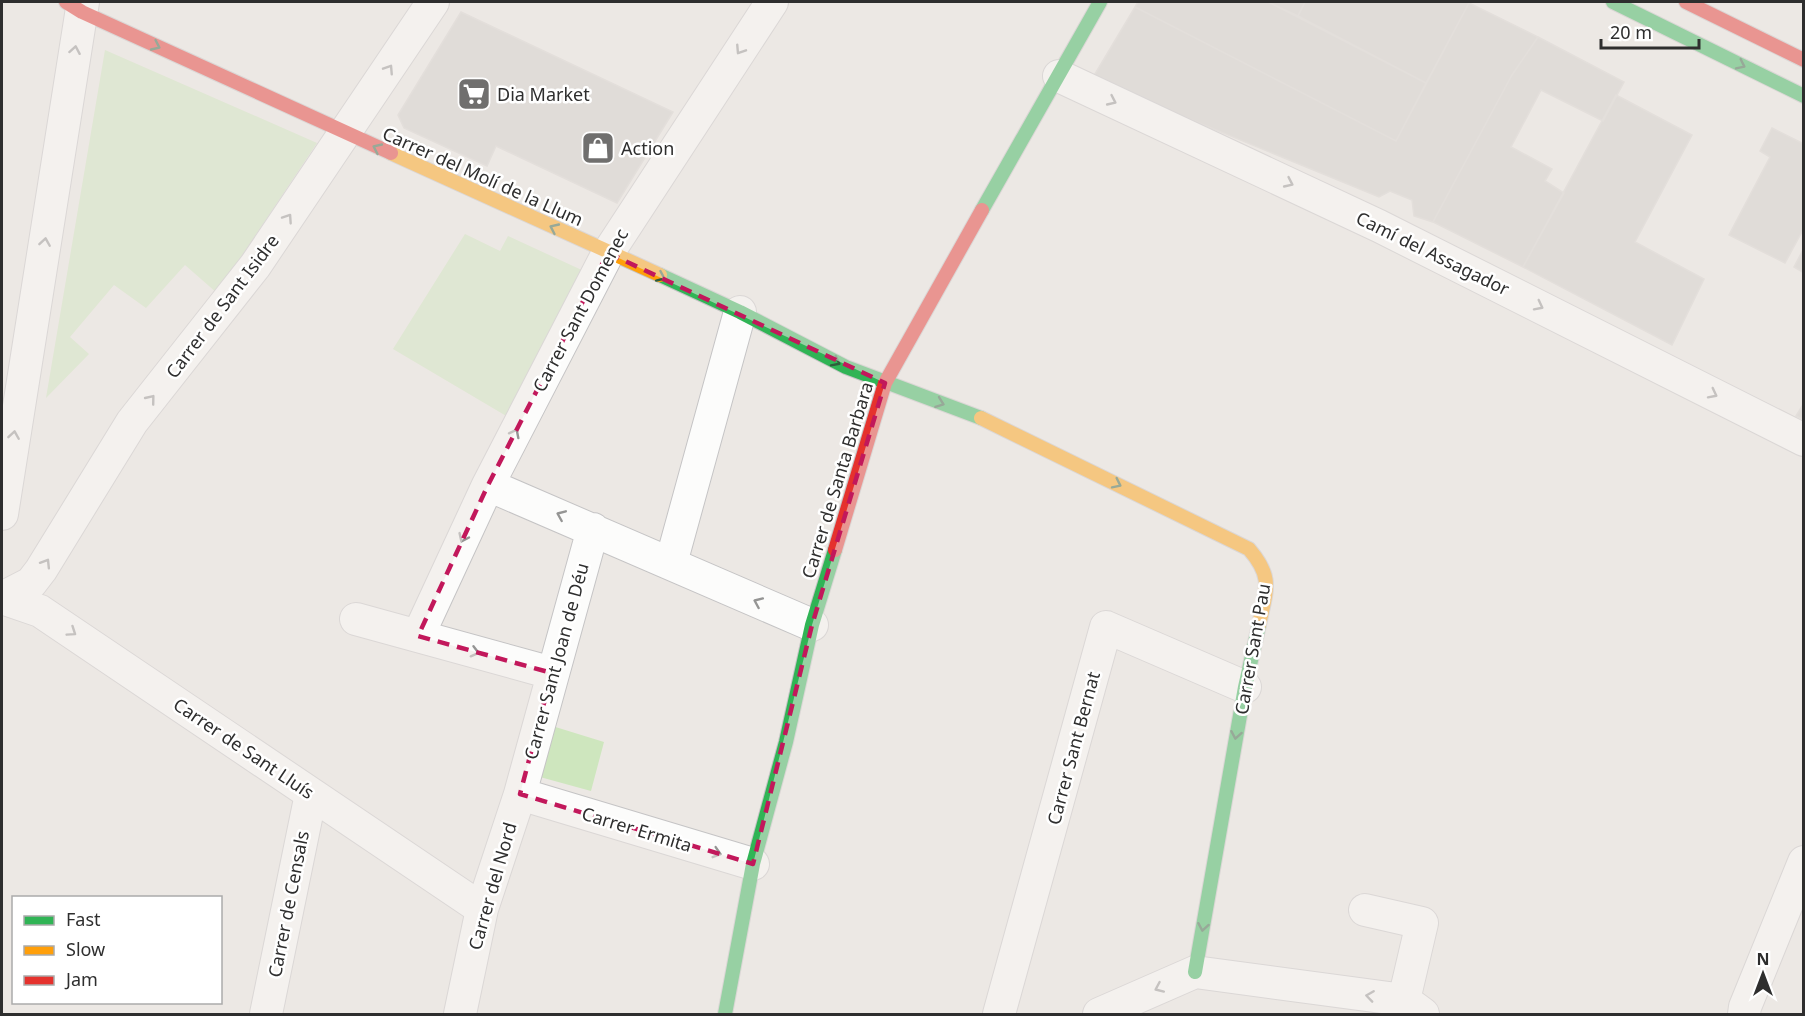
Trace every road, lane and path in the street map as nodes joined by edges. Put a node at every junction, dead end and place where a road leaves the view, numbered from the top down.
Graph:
1 (433, 2) edge
2 (772, 2) edge
3 (1100, 2) edge
4 (1613, 2) edge
5 (1686, 2) edge
6 (77, 5) edge
7 (1803, 60) edge
8 (1059, 76) junction
9 (1803, 96) edge
10 (346, 134) junction
11 (608, 253) junction
12 (740, 312) junction
13 (885, 383) junction
14 (1803, 440) edge
15 (488, 485) junction
16 (2, 513) edge
17 (593, 529) junction
18 (670, 563) junction
19 (2, 598) edge
20 (356, 619) dead end
21 (812, 625) junction
22 (418, 636) junction
23 (552, 673) junction
24 (1245, 687) junction
25 (311, 794) junction
26 (520, 794) junction
27 (1803, 862) edge
28 (753, 864) junction
29 (482, 909) junction
30 (1365, 910) dead end
31 (1195, 972) junction
32 (1417, 1010) edge
33 (1742, 1012) edge
34 (266, 1014) edge
35 (460, 1014) edge
36 (725, 1014) edge
37 (999, 1014) edge
38 (1099, 1014) edge

10 -> 1 street, Carrer de Sant Isidre
2 -> 11 street, Carrer Sant Domenec
3 - 8 street, Carrer de Santa Barbara
4 -> 9 street
5 - 7 street
6 -> 10 street, Carrer del Molí de la Llum
16 -> 6 street
8 - 13 street, Carrer de Santa Barbara
8 -> 14 street, Camí del Assagador
11 -> 10 street, Carrer del Molí de la Llum
19 -> 10 street, Carrer de Sant Isidre
11 -> 12 street, Carrer del Molí de la Llum
15 -> 11 street, Carrer Sant Domenec
12 -> 13 street, Carrer del Molí de la Llum
12 - 18 street
13 - 21 street, Carrer de Santa Barbara
13 -> 24 street, Carrer Sant Pau
17 -> 15 street
15 -> 22 street, Carrer Sant Domenec
17 - 18 street
17 - 23 street, Carrer Sant Joan de Déu
21 -> 18 street
19 -> 25 street, Carrer de Sant Lluís
20 - 22 street
21 - 28 street, Carrer de Santa Barbara
22 -> 23 street
23 - 26 street, Carrer Sant Joan de Déu
24 -> 31 street, Carrer Sant Pau
24 - 37 street, Carrer Sant Bernat
25 - 29 street, Carrer de Sant Lluís
25 - 34 street, Carrer de Censals
26 -> 28 street, Carrer Ermita
26 - 29 street, Carrer del Nord
27 - 33 street
28 - 36 street, Carrer de Santa Barbara
29 - 35 street, Carrer del Nord
30 - 32 street
32 -> 31 street
31 -> 38 street

